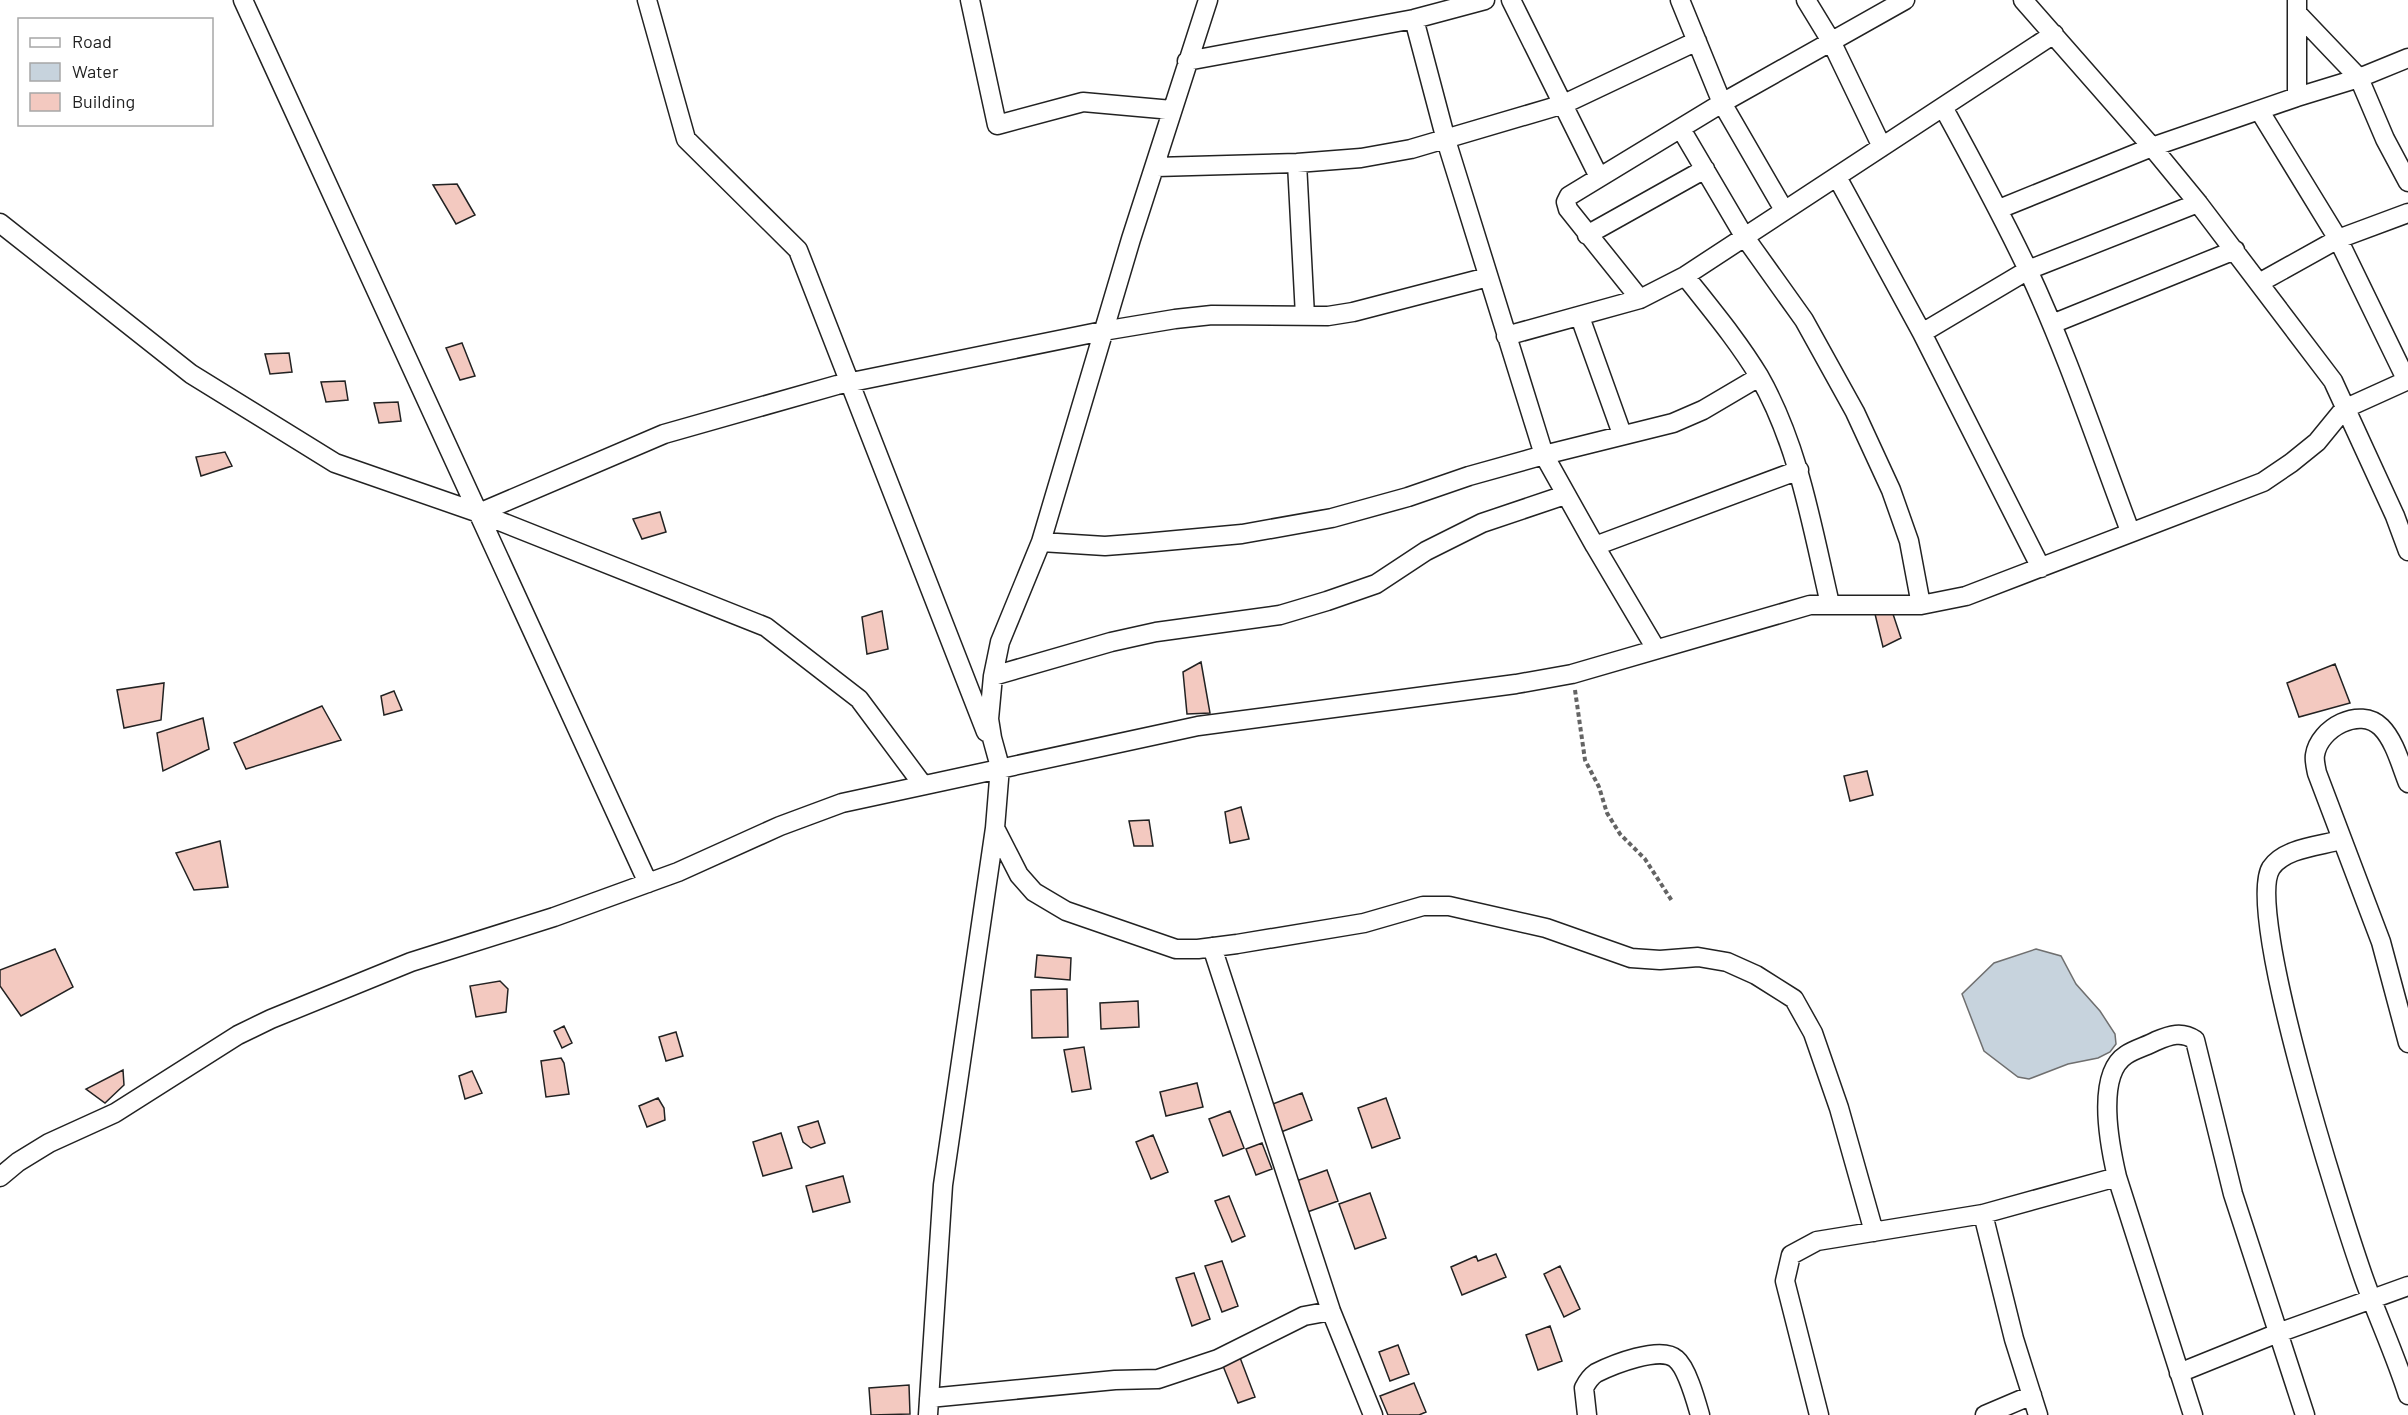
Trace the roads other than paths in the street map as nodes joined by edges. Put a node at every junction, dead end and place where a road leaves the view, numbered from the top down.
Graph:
1 (243, 0) edge
2 (647, 0) edge
3 (970, 0) edge
4 (1208, 0) edge
5 (1485, 0) edge
6 (1511, 0) edge
7 (1680, 0) edge
8 (1806, 0) edge
9 (1905, 0) edge
10 (2023, 0) edge
11 (2297, 7) edge
12 (1414, 19) junction
13 (2054, 34) junction
14 (1696, 41) junction
15 (1831, 41) junction
16 (2408, 58) edge
17 (1187, 61) junction
18 (2359, 78) junction
19 (2297, 97) junction
20 (1722, 103) junction
21 (1564, 104) junction
22 (1942, 107) junction
23 (1172, 110) junction
24 (2259, 110) junction
25 (1681, 129) junction
26 (1446, 140) junction
27 (1882, 147) junction
28 (2152, 147) junction
29 (1297, 163) junction
30 (1156, 167) junction
31 (1705, 169) junction
32 (1599, 177) junction
33 (1837, 177) junction
34 (2408, 182) edge
35 (2198, 203) junction
36 (1999, 209) junction
37 (1784, 210) junction
38 (2408, 213) edge
39 (0, 223) edge
40 (1587, 235) junction
41 (1744, 236) junction
42 (2338, 239) junction
43 (2235, 250) junction
44 (2028, 270) junction
45 (1686, 276) junction
46 (1488, 277) junction
47 (2259, 283) junction
48 (1640, 299) junction
49 (1305, 316) junction
50 (1580, 317) junction
51 (2052, 324) junction
52 (1103, 331) junction
53 (1922, 333) junction
54 (1506, 336) junction
55 (1760, 377) junction
56 (2408, 380) edge
57 (849, 382) junction
58 (2344, 409) junction
59 (1622, 434) junction
60 (1544, 455) junction
61 (1799, 470) junction
62 (1565, 495) junction
63 (479, 513) junction
64 (2402, 513) edge
65 (2130, 531) junction
66 (1041, 542) junction
67 (1595, 546) junction
68 (2408, 551) edge
69 (2041, 568) junction
70 (1830, 604) junction
71 (1921, 605) junction
72 (1656, 649) junction
73 (993, 676) junction
74 (1000, 768) junction
75 (2408, 783) edge
76 (923, 784) junction
77 (995, 828) junction
78 (2341, 840) junction
79 (648, 882) junction
80 (1212, 947) junction
81 (2408, 1043) edge
82 (0, 1177) edge
83 (2117, 1177) junction
84 (1983, 1214) junction
85 (1874, 1232) junction
86 (2408, 1286) edge
87 (2372, 1298) junction
88 (1331, 1311) junction
89 (2278, 1333) junction
90 (2179, 1373) junction
91 (2032, 1395) junction
92 (2408, 1395) edge
93 (928, 1407) edge
94 (1373, 1415) edge
95 (1587, 1415) edge
96 (1700, 1415) edge
97 (1819, 1415) edge
98 (1985, 1415) edge
99 (2038, 1415) edge
100 (2193, 1415) edge
101 (2305, 1415) edge

1 - 63 street
2 - 57 street
3 - 23 street
4 - 17 street
5 - 12 street
6 - 21 street
7 - 14 street
8 - 15 street
9 - 15 street
10 - 13 street
11 - 18 street
11 - 19 street
12 - 17 street
12 - 26 street
13 - 22 street
13 - 28 street
14 - 20 street
14 - 21 street
15 - 20 street
15 - 27 street
16 - 18 street
17 - 23 street
18 - 19 street
18 - 34 street
19 - 24 street
20 - 25 street
20 - 37 street
21 - 26 street
21 - 32 street
22 - 27 street
22 - 36 street
23 - 30 street
24 - 28 street
24 - 42 street
25 - 31 street
25 - 32 street
26 - 29 street
26 - 46 street
27 - 33 street
28 - 35 street
28 - 36 street
29 - 30 street
29 - 49 street
30 - 52 street
31 - 40 street
31 - 41 street
32 - 40 street
33 - 37 street
33 - 53 street
35 - 43 street
35 - 44 street
36 - 44 street
37 - 41 street
38 - 42 street
39 - 63 street
40 - 48 street
41 - 45 street
41 - 71 street
42 - 47 street
42 - 56 street
43 - 47 street
43 - 51 street
44 - 51 street
44 - 53 street
45 - 48 street
45 - 55 street
46 - 49 street
46 - 54 street
47 - 58 street
48 - 50 street
49 - 52 street
50 - 54 street
50 - 59 street
51 - 65 street
52 - 57 street
52 - 66 street
53 - 69 street
54 - 60 street
55 - 59 street
55 - 61 street
56 - 58 street
57 - 63 street
57 - 74 street
58 - 64 street
58 - 65 street
59 - 60 street
60 - 62 street
60 - 66 street
61 - 67 street
61 - 70 street
62 - 67 street
62 - 73 street
63 - 76 street
63 - 79 street
64 - 68 street
65 - 69 street
66 - 73 street
67 - 72 street
69 - 71 street
70 - 71 street
70 - 72 street
72 - 74 street
73 - 74 street
74 - 76 street
74 - 77 street
75 - 78 street
76 - 79 street
77 - 80 street
77 - 93 street
78 - 81 street
78 - 87 street
79 - 82 street
80 - 85 street
80 - 88 street
83 - 84 street
83 - 89 street
83 - 90 street
84 - 85 street
84 - 91 street
85 - 97 street
86 - 87 street
87 - 89 street
87 - 92 street
88 - 93 street
88 - 94 street
89 - 90 street
89 - 101 street
90 - 100 street
91 - 98 street
91 - 99 street
95 - 96 street

